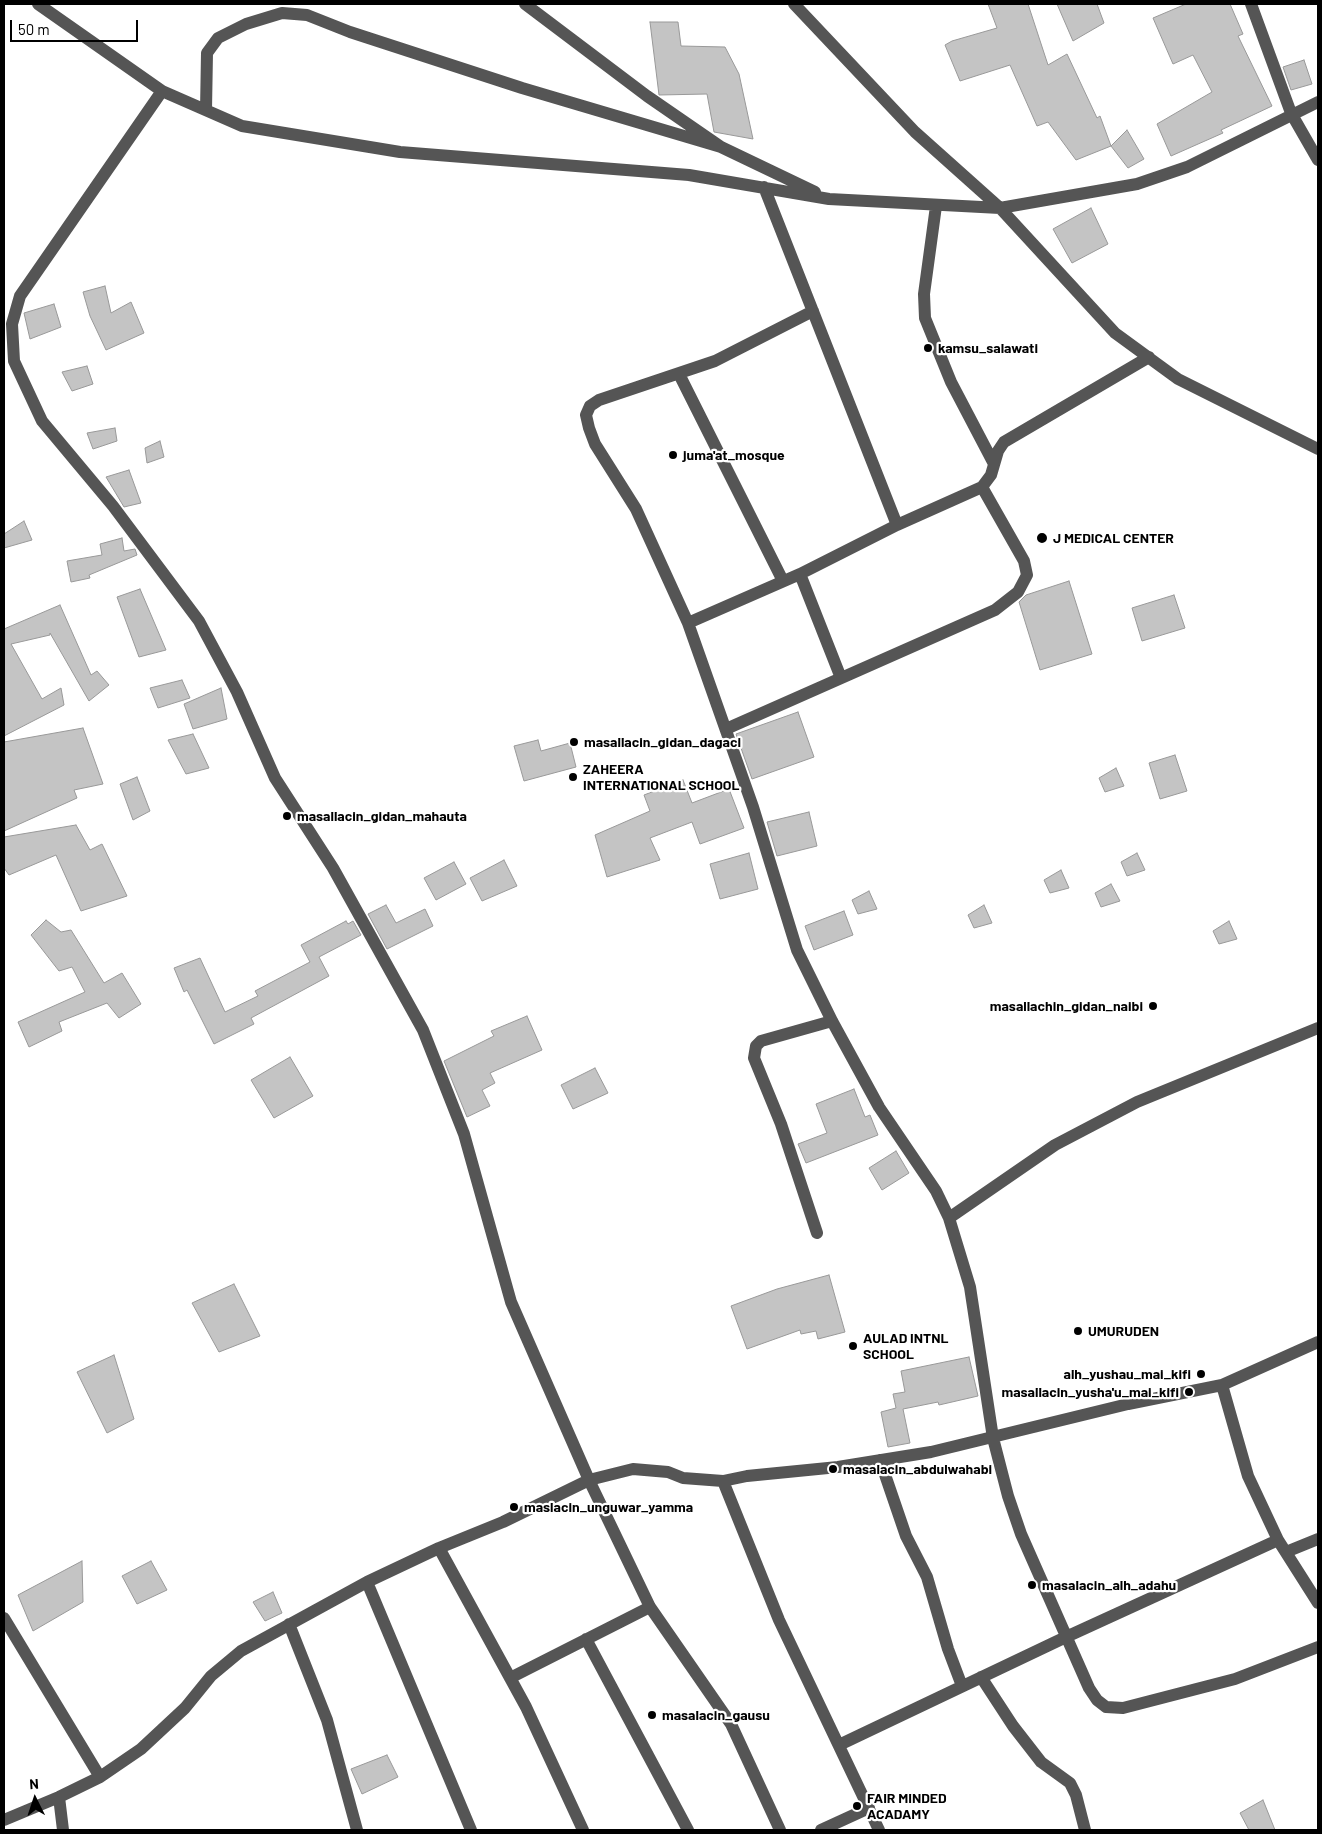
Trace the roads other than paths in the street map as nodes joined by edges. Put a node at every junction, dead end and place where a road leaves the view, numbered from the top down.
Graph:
1 (38, 4) edge
2 (525, 4) edge
3 (794, 4) edge
4 (1251, 4) edge
5 (162, 91) junction
6 (1318, 102) edge
7 (206, 110) junction
8 (1291, 113) junction
9 (721, 148) junction
10 (1318, 160) edge
11 (764, 187) junction
12 (829, 199) junction
13 (936, 206) junction
14 (1000, 208) junction
15 (813, 312) junction
16 (1149, 357) junction
17 (679, 374) junction
18 (1318, 449) edge
19 (994, 464) junction
20 (982, 487) junction
21 (898, 525) junction
22 (800, 574) junction
23 (783, 582) junction
24 (688, 622) junction
25 (840, 678) junction
26 (726, 729) junction
27 (832, 1021) junction
28 (1318, 1028) edge
29 (949, 1218) junction
30 (817, 1233) dead end
31 (1318, 1342) edge
32 (1222, 1385) junction
33 (993, 1438) junction
34 (880, 1460) junction
35 (589, 1480) junction
36 (723, 1480) junction
37 (1318, 1539) edge
38 (1278, 1540) junction
39 (439, 1548) junction
40 (1286, 1552) junction
41 (367, 1582) junction
42 (1318, 1603) edge
43 (650, 1607) junction
44 (4, 1618) edge
45 (289, 1624) junction
46 (1066, 1637) junction
47 (586, 1639) junction
48 (1318, 1647) edge
49 (510, 1678) junction
50 (981, 1678) junction
51 (962, 1686) junction
52 (839, 1745) junction
53 (100, 1778) junction
54 (59, 1797) junction
55 (869, 1808) junction
56 (4, 1820) edge
57 (63, 1830) edge
58 (357, 1830) edge
59 (471, 1830) edge
60 (584, 1830) edge
61 (688, 1830) edge
62 (780, 1830) edge
63 (821, 1830) edge
64 (879, 1830) edge
65 (1085, 1830) edge

1 - 5 street
2 - 9 street
3 - 14 street
4 - 8 street
5 - 7 street
5 - 35 street
6 - 8 street
7 - 9 street
7 - 11 street
8 - 10 street
8 - 14 street
9 - 12 street
11 - 12 street
11 - 15 street
12 - 13 street
13 - 14 street
13 - 19 street
14 - 16 street
15 - 17 street
15 - 21 street
16 - 18 street
16 - 19 street
17 - 23 street
17 - 24 street
19 - 20 street
20 - 21 street
20 - 25 street
21 - 22 street
22 - 23 street
22 - 25 street
23 - 24 street
24 - 26 street
25 - 26 street
26 - 27 street
27 - 29 street
27 - 30 street
28 - 29 street
29 - 33 street
31 - 32 street
32 - 33 street
32 - 38 street
33 - 34 street
33 - 46 street
34 - 36 street
34 - 51 street
35 - 36 street
35 - 39 street
35 - 43 street
36 - 52 street
37 - 40 street
38 - 40 street
38 - 46 street
39 - 41 street
39 - 49 street
40 - 42 street
41 - 45 street
41 - 59 street
43 - 47 street
43 - 62 street
44 - 53 street
45 - 53 street
45 - 58 street
46 - 48 street
46 - 50 street
47 - 49 street
47 - 61 street
49 - 60 street
50 - 51 street
50 - 65 street
51 - 52 street
52 - 55 street
53 - 54 street
54 - 56 street
54 - 57 street
55 - 63 street
55 - 64 street

